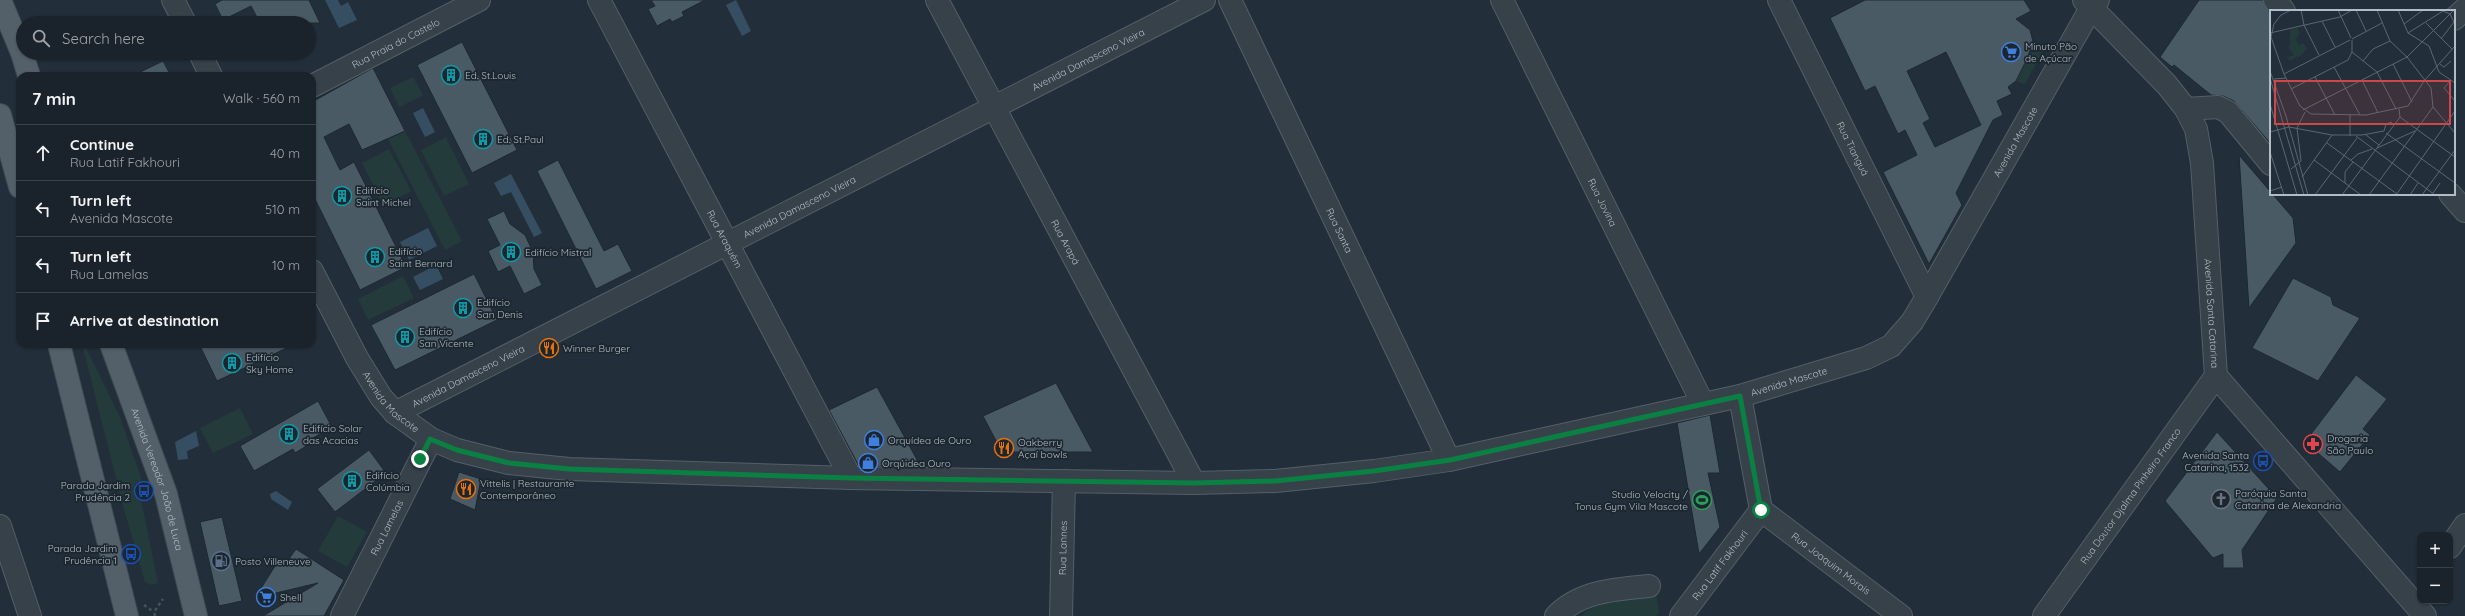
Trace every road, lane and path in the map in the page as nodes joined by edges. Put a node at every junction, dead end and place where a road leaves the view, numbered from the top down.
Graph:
1 (0, 0) edge
2 (173, 0) edge
3 (479, 0) edge
4 (599, 0) edge
5 (937, 0) edge
6 (1204, 0) edge
7 (1230, 0) edge
8 (1502, 0) edge
9 (1779, 0) edge
10 (2275, 0) edge
11 (2091, 3) edge
12 (2465, 8) edge
13 (2283, 10) edge
14 (181, 16) edge
15 (2455, 18) edge
16 (16, 39) edge
17 (24, 60) edge
18 (203, 60) edge
19 (28, 72) edge
20 (209, 72) edge
21 (316, 84) edge
22 (995, 108) junction
23 (2186, 109) junction
24 (0, 115) edge
25 (2269, 158) edge
26 (16, 173) edge
27 (2451, 195) edge
28 (2465, 211) edge
29 (727, 244) junction
30 (316, 280) edge
31 (1927, 298) junction
32 (60, 348) edge
33 (112, 348) edge
34 (2216, 376) junction
35 (1740, 396) junction
36 (1703, 404) junction
37 (395, 413) junction
38 (430, 439) junction
39 (1450, 460) junction
40 (851, 478) junction
41 (1064, 481) junction
42 (1194, 483) junction
43 (1761, 510) junction
44 (2465, 525) edge
45 (0, 526) edge
46 (2453, 543) edge
47 (1649, 586) dead end
48 (163, 599) dead end
49 (2417, 606) edge
50 (135, 610) edge
51 (154, 612) junction
52 (30, 616) edge
53 (155, 616) edge
54 (196, 616) edge
55 (342, 616) edge
56 (1061, 616) edge
57 (1556, 616) edge
58 (1681, 616) edge
59 (1901, 616) edge
60 (2044, 616) edge

1 - 16 main road
2 - 14 street
3 - 21 street, Rua Praia do Castelo
4 - 29 street, Rua Araquém
5 - 22 street, Rua Arapá
6 - 22 street, Avenida Damasceno Vieira
7 - 39 street, Rua Santa
8 - 36 street, Rua Jovina
9 - 31 street, Rua Tianguá
10 - 13 street
11 - 23 street, Avenida Santa Catarina
11 - 31 street, Avenida Mascote
12 - 15 street
17 - 19 main road
18 - 20 street
22 - 29 street, Avenida Damasceno Vieira
22 - 42 street, Rua Arapá
23 - 25 street
23 - 34 street, Avenida Santa Catarina
24 - 26 main road
27 - 28 street
29 - 37 street, Avenida Damasceno Vieira
29 - 40 street, Rua Araquém
30 - 37 street, Avenida Mascote
31 - 35 street, Avenida Mascote
32 - 50 main road
33 - 54 main road, Avenida Vereador João de Luca
34 - 49 street, Avenida Santa Catarina
34 - 60 street, Rua Doutor Djalma Pinheiro Franco
35 - 36 street, Avenida Mascote
35 - 43 street
36 - 39 street, Avenida Mascote
37 - 38 street, Avenida Mascote
38 - 40 street, Avenida Mascote
38 - 55 street, Rua Lamelas
39 - 42 street, Avenida Mascote
40 - 41 street, Avenida Mascote
41 - 42 street, Avenida Mascote
41 - 56 street, Rua Lannes
43 - 58 street, Rua Latif Fakhouri
43 - 59 street, Rua Joaquim Morais
44 - 46 street
45 - 52 street
47 - 57 street
48 - 51 path
50 - 51 path
51 - 53 path

